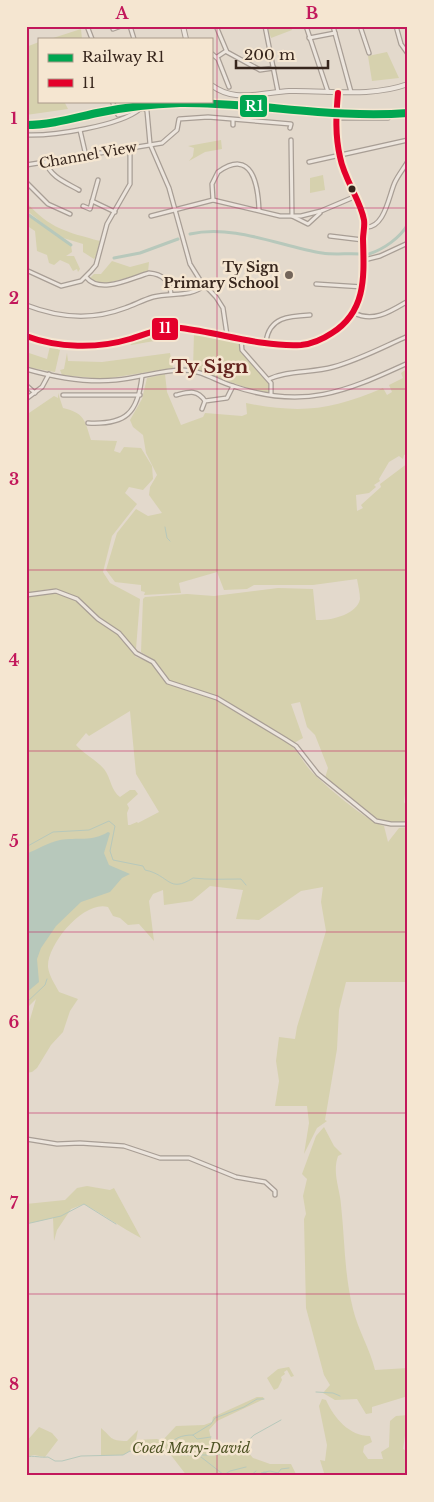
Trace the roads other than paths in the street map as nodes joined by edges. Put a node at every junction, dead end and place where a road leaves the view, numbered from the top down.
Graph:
1 (87, 26) edge
2 (122, 26) edge
3 (130, 26) edge
4 (216, 26) edge
5 (265, 26) edge
6 (306, 26) edge
7 (333, 26) edge
8 (360, 26) edge
9 (396, 26) edge
10 (113, 29) dead end
11 (335, 33) junction
12 (92, 38) edge
13 (134, 38) edge
14 (309, 38) junction
15 (226, 51) junction
16 (368, 53) dead end
17 (212, 54) edge
18 (408, 54) edge
19 (217, 57) junction
20 (274, 68) junction
21 (408, 84) edge
22 (212, 86) edge
23 (229, 87) dead end
24 (278, 92) junction
25 (351, 92) junction
26 (328, 93) junction
27 (338, 93) junction
28 (112, 102) edge
29 (141, 108) junction
30 (336, 118) junction
31 (388, 118) dead end
32 (233, 120) junction
33 (291, 124) dead end
34 (233, 125) dead end
35 (80, 130) junction
36 (26, 136) edge
37 (291, 140) dead end
38 (408, 140) edge
39 (150, 144) junction
40 (130, 148) junction
41 (86, 156) junction
42 (339, 156) junction
43 (408, 161) edge
44 (46, 162) junction
45 (309, 162) dead end
46 (26, 164) edge
47 (98, 180) dead end
48 (26, 182) edge
49 (79, 190) dead end
50 (354, 197) junction
51 (213, 200) junction
52 (92, 201) junction
53 (83, 206) dead end
54 (176, 209) junction
55 (258, 210) junction
56 (321, 211) junction
57 (115, 212) junction
58 (70, 214) dead end
59 (150, 216) dead end
60 (292, 216) junction
61 (364, 227) junction
62 (330, 236) dead end
63 (363, 240) junction
64 (408, 243) edge
65 (364, 260) junction
66 (26, 270) edge
67 (86, 277) junction
68 (316, 284) dead end
69 (205, 285) junction
70 (363, 287) junction
71 (171, 294) junction
72 (408, 301) edge
73 (26, 305) edge
74 (354, 313) junction
75 (310, 315) dead end
76 (227, 335) junction
77 (26, 336) edge
78 (408, 336) edge
79 (241, 338) junction
80 (266, 342) junction
81 (408, 363) edge
82 (26, 369) edge
83 (49, 374) junction
84 (142, 376) junction
85 (269, 379) junction
86 (26, 385) edge
87 (233, 386) junction
88 (35, 393) junction
89 (271, 394) junction
90 (63, 395) dead end
91 (140, 395) junction
92 (176, 395) dead end
93 (26, 399) edge
94 (205, 401) junction
95 (202, 409) dead end
96 (88, 423) dead end
97 (26, 595) edge
98 (408, 824) edge
99 (26, 1139) edge
100 (275, 1195) dead end

1 - 12 street
2 - 10 street
3 - 13 street
4 - 15 street
5 - 20 street
6 - 14 street
7 - 11 street
8 - 16 street
9 - 18 street
11 - 14 street
11 - 25 street
14 - 26 street
15 - 19 street
15 - 20 street
17 - 19 street
19 - 23 street
20 - 24 street
21 - 25 street
22 - 24 street
24 - 26 street
25 - 27 street
26 - 27 street
27 - 30 street
28 - 29 street
29 - 35 street
29 - 39 street
30 - 31 street
30 - 42 street
32 - 33 street
32 - 34 street
32 - 39 street, Channel View
35 - 36 street
35 - 41 street
37 - 60 street
38 - 42 street
39 - 40 street, Channel View
39 - 54 street
40 - 41 street, Channel View
40 - 57 street
41 - 44 street, Channel View
42 - 45 street
42 - 50 street
43 - 61 street
44 - 46 street, Channel View
44 - 49 street
47 - 52 street
48 - 58 street
50 - 56 street
50 - 61 street
51 - 54 street
51 - 55 street
51 - 55 street
52 - 53 street
52 - 57 street
54 - 59 street
54 - 69 street
55 - 60 street
56 - 60 street
56 - 60 street
57 - 67 street
61 - 63 street
62 - 63 street
63 - 65 street
64 - 65 street
65 - 70 street
66 - 67 street
67 - 71 street
68 - 70 street
69 - 71 street
69 - 76 street
70 - 74 street
71 - 73 street
72 - 74 street
74 - 80 street
75 - 80 street
76 - 77 street
76 - 79 street
78 - 85 street
79 - 80 street
79 - 85 street
81 - 89 street
82 - 83 street
83 - 84 street
83 - 88 street
84 - 87 street
84 - 91 street
85 - 89 street
86 - 88 street
87 - 89 street
87 - 94 street
88 - 93 street
90 - 91 street
91 - 96 street
92 - 94 street
94 - 95 street
97 - 98 street
99 - 100 street

